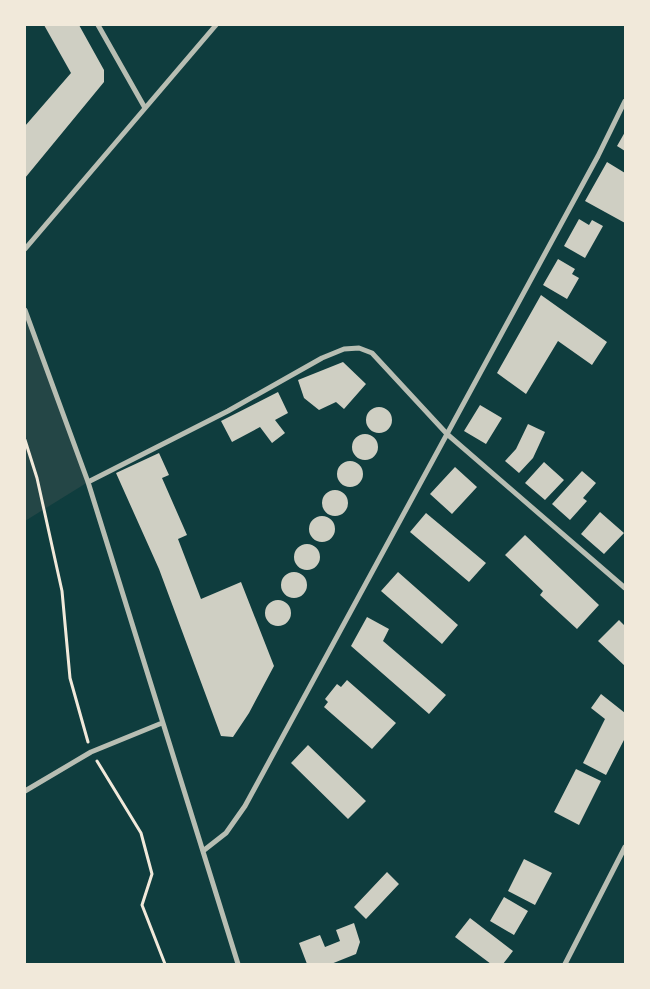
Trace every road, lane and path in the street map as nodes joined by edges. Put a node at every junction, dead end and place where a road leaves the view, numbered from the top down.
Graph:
1 (98, 25) edge
2 (216, 25) edge
3 (625, 101) edge
4 (145, 108) junction
5 (25, 249) edge
6 (25, 310) edge
7 (447, 434) junction
8 (25, 440) edge
9 (88, 482) junction
10 (625, 588) edge
11 (162, 722) junction
12 (91, 752) junction
13 (25, 791) edge
14 (625, 847) edge
15 (203, 852) junction
16 (165, 964) edge
17 (238, 964) edge
18 (565, 964) edge

1 - 4 street
2 - 4 street
3 - 7 street
4 - 5 street
6 - 9 street
7 - 9 street
7 - 10 street
7 - 15 street
8 - 12 path
9 - 11 street
11 - 12 street
11 - 15 street
12 - 13 street
12 - 16 path
14 - 18 street
15 - 17 street

